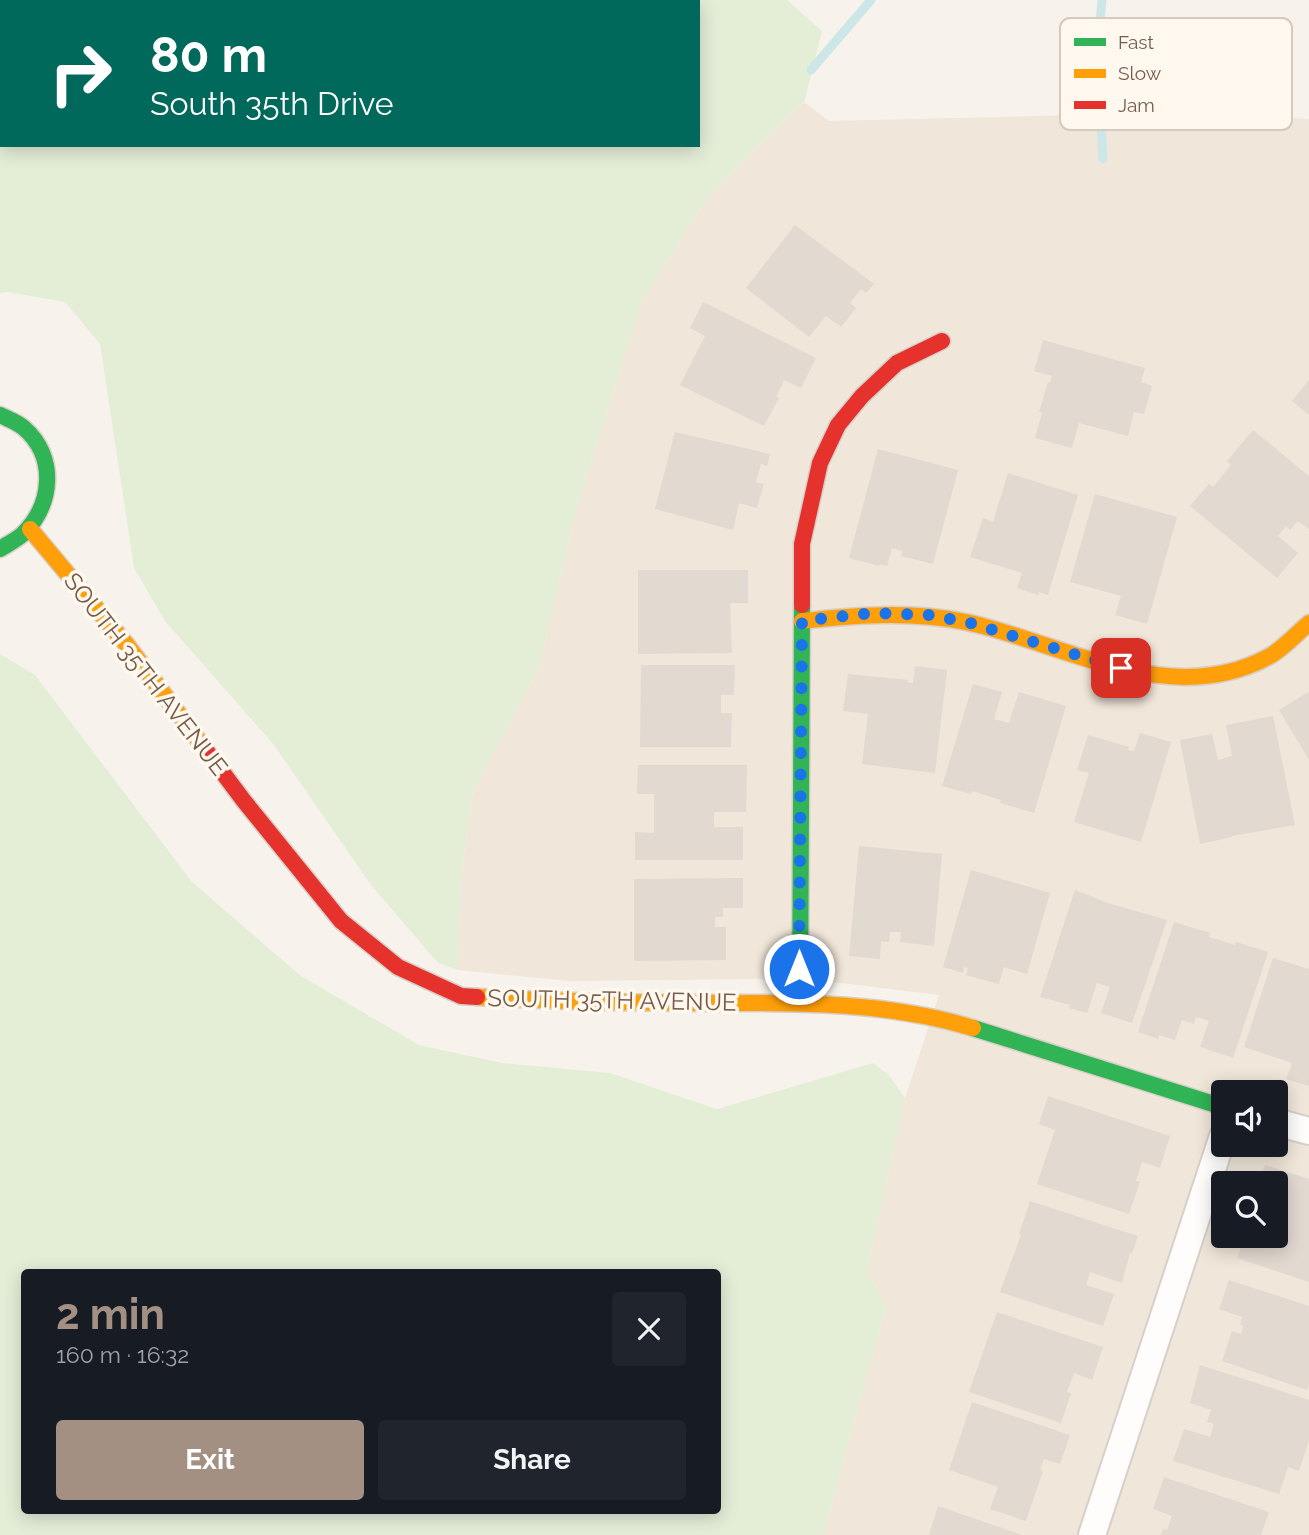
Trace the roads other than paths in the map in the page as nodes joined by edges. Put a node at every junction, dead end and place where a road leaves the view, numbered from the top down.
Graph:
1 (942, 341) dead end
2 (0, 415) edge
3 (30, 529) junction
4 (0, 549) edge
5 (802, 621) junction
6 (1309, 623) edge
7 (800, 1003) junction
8 (1211, 1103) edge
9 (1288, 1125) edge
10 (1309, 1131) edge
11 (1216, 1157) edge
12 (1092, 1535) edge

1 - 5 street
2 - 3 street
3 - 4 street
3 - 7 street, SOUTH 35TH AVENUE
5 - 6 street
5 - 7 street
7 - 8 street, SOUTH 35TH AVENUE
9 - 10 street
11 - 12 street

